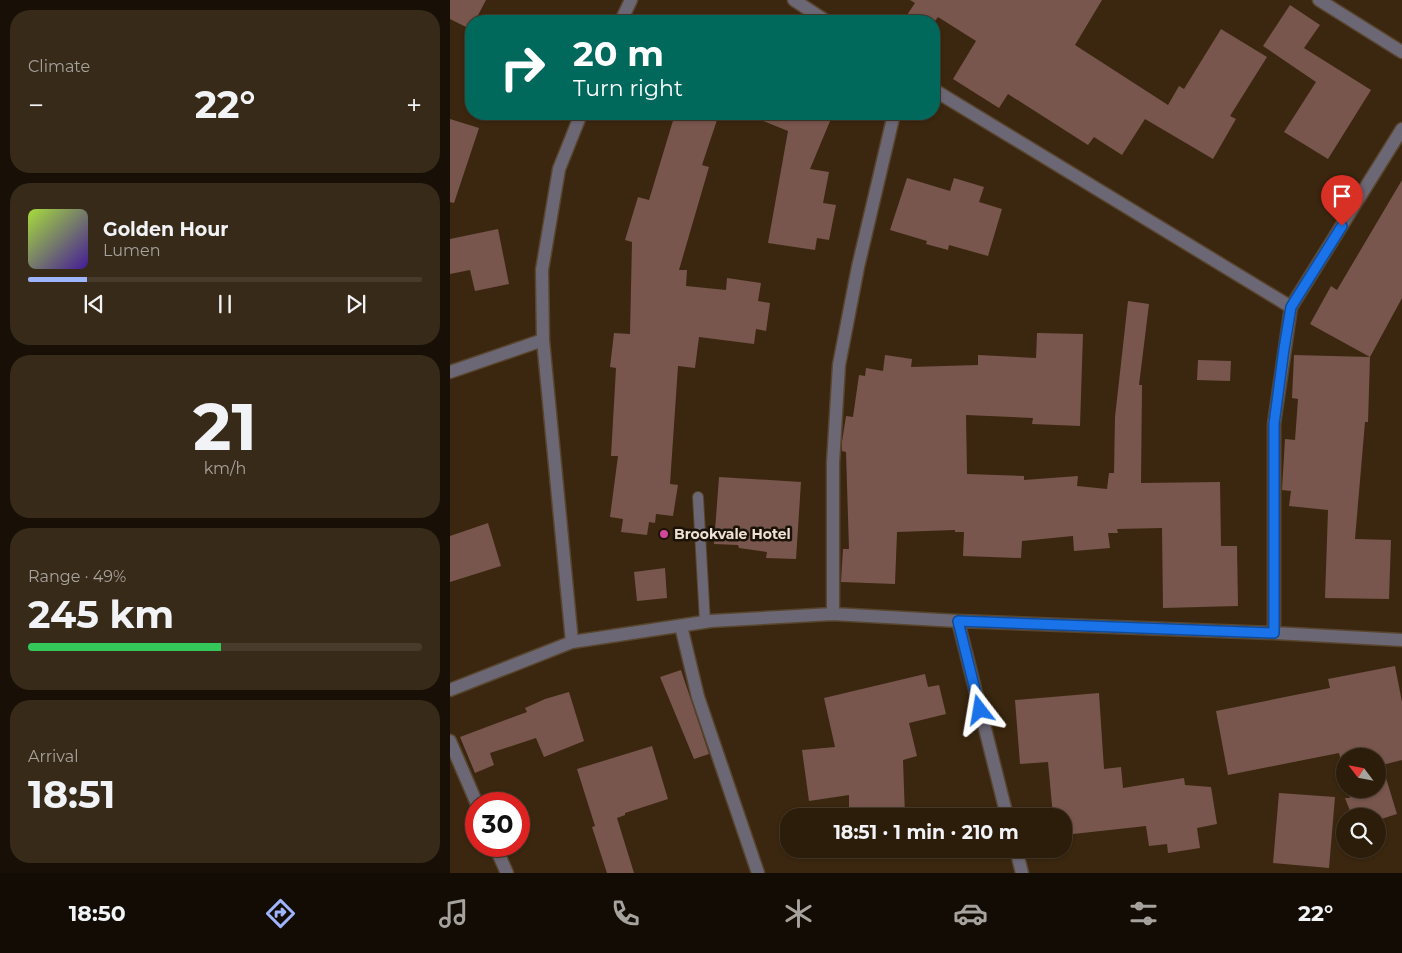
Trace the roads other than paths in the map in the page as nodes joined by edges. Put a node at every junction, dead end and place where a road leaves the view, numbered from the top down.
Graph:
1 (631, 0) edge
2 (794, 0) edge
3 (1319, 0) edge
4 (624, 15) edge
5 (817, 15) edge
6 (1402, 52) edge
7 (940, 94) edge
8 (579, 120) edge
9 (893, 120) edge
10 (1402, 129) edge
11 (1291, 307) junction
12 (543, 340) junction
13 (450, 372) edge
14 (698, 497) dead end
15 (833, 614) junction
16 (958, 621) junction
17 (705, 622) junction
18 (681, 626) junction
19 (1274, 633) junction
20 (1402, 640) edge
21 (572, 642) junction
22 (450, 690) edge
23 (450, 741) edge
24 (472, 792) edge
25 (1006, 808) edge
26 (500, 857) edge
27 (1018, 858) edge
28 (507, 873) edge
29 (758, 873) edge
30 (1022, 873) edge

1 - 4 street
2 - 5 street
3 - 6 street
7 - 11 street
8 - 12 street
9 - 15 street
10 - 11 street
11 - 19 street
12 - 13 street
12 - 21 street
14 - 17 lane
15 - 16 street
15 - 17 street
16 - 19 street
16 - 25 street
17 - 18 street
18 - 21 street
18 - 29 street
19 - 20 street
21 - 22 street
23 - 24 street
26 - 28 street
27 - 30 street

